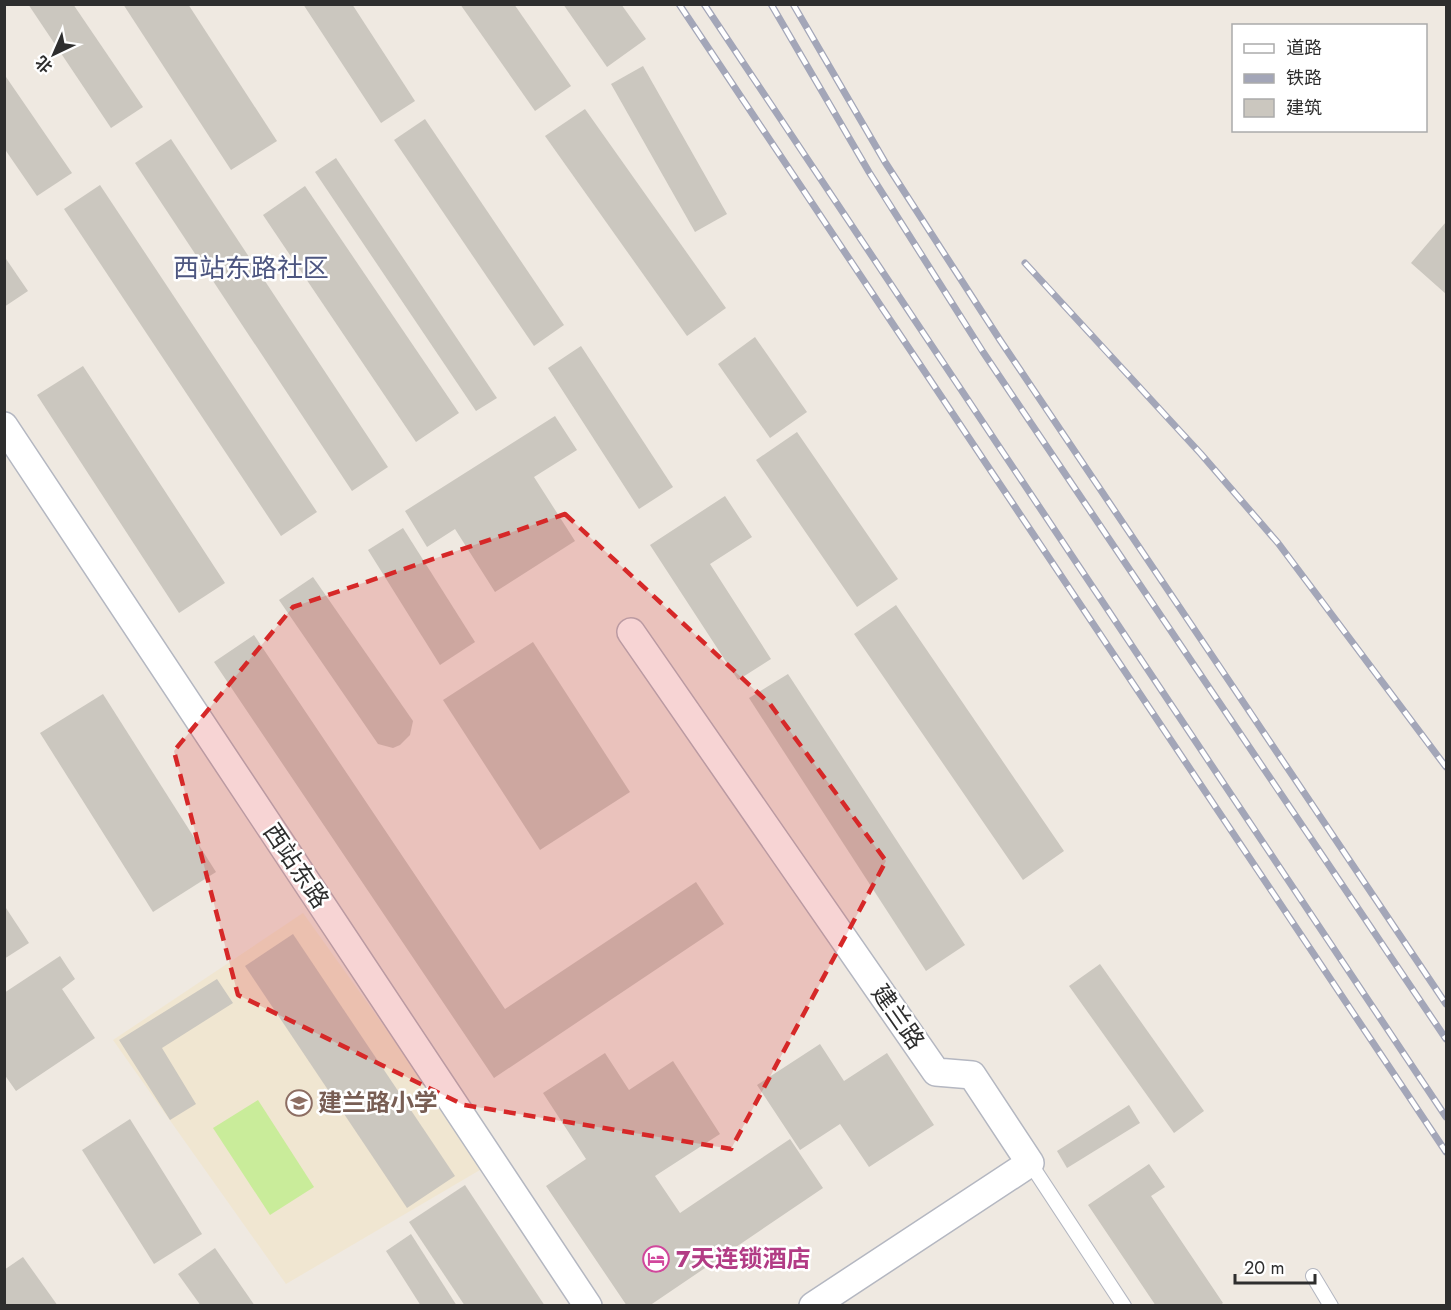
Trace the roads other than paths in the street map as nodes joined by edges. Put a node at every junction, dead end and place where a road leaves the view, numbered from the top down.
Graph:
1 (4, 426) edge
2 (630, 632) dead end
3 (1030, 1163) junction
4 (1313, 1276) dead end
5 (588, 1305) edge
6 (813, 1305) edge
7 (1124, 1305) edge
8 (1331, 1305) edge

1 - 5 street, 西站东路
2 - 3 street, 建兰路
3 - 6 street
3 - 7 lane
4 - 8 lane

